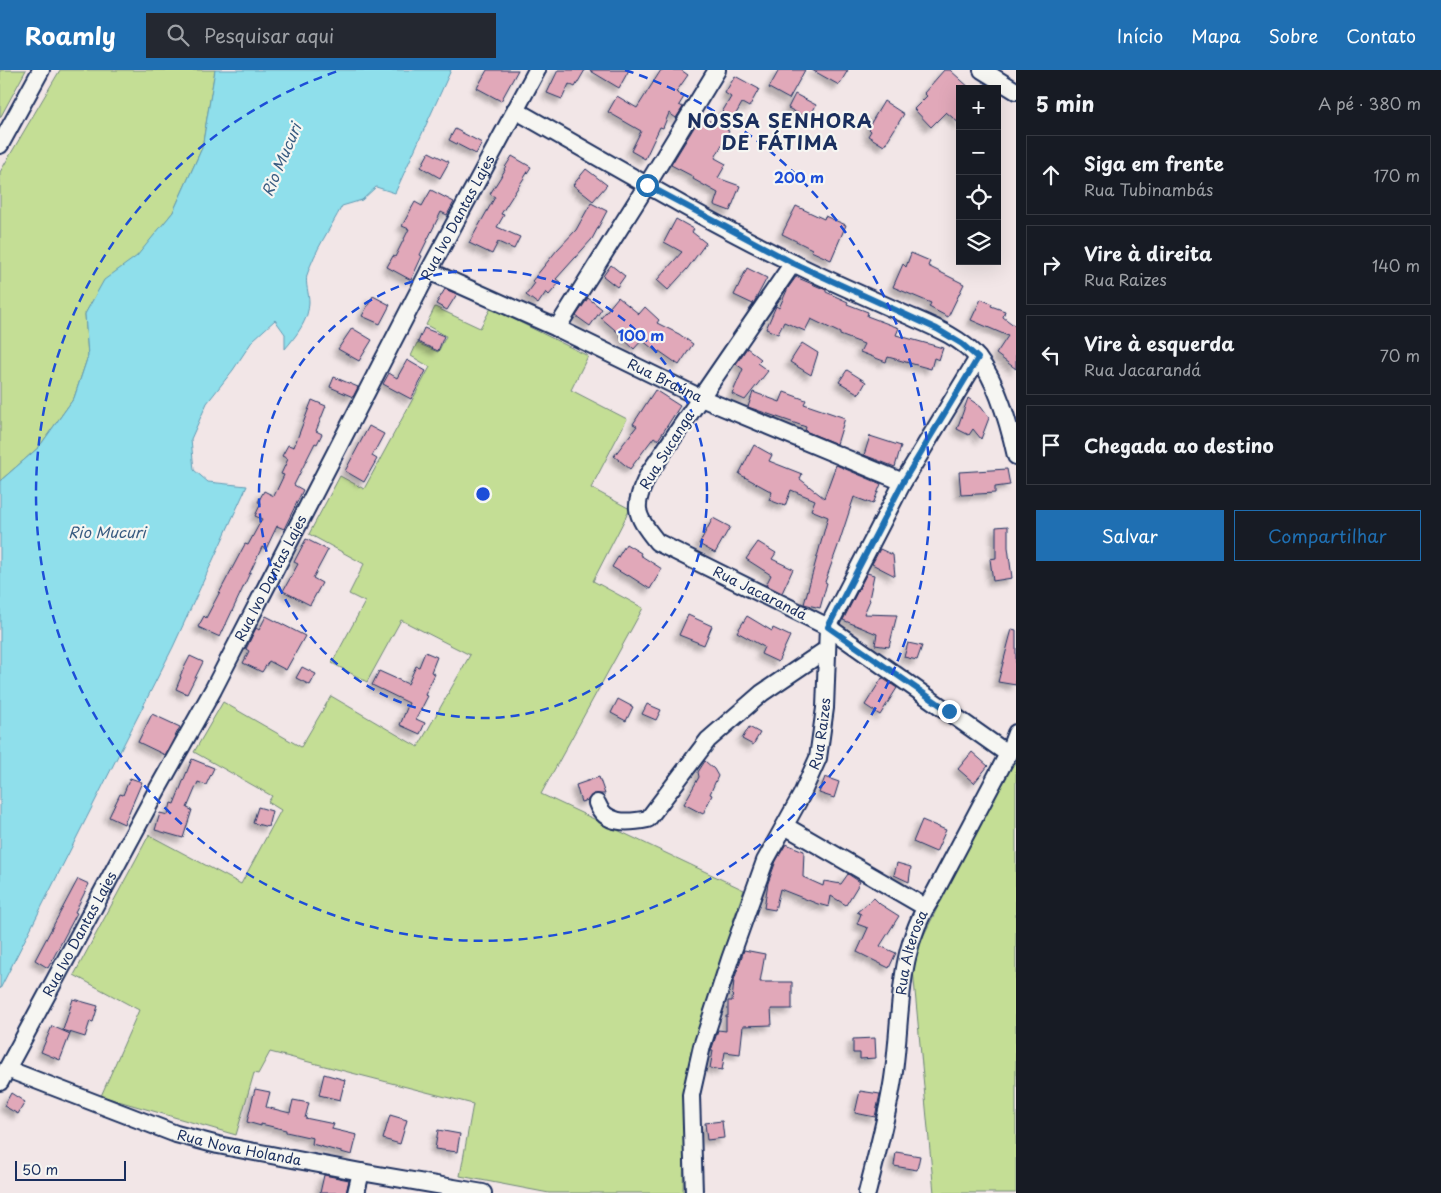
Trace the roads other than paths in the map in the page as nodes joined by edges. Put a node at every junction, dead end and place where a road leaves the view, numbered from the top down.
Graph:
1 (41, 70) edge
2 (537, 70) edge
3 (717, 70) edge
4 (982, 70) edge
5 (1016, 91) edge
6 (515, 110) junction
7 (0, 145) edge
8 (647, 185) junction
9 (793, 263) junction
10 (429, 271) junction
11 (557, 328) junction
12 (978, 358) junction
13 (701, 398) junction
14 (1016, 456) edge
15 (903, 482) junction
16 (656, 542) joint
17 (828, 627) junction
18 (827, 649) junction
19 (1016, 733) edge
20 (1008, 754) junction
21 (597, 803) dead end
22 (785, 826) junction
23 (925, 907) junction
24 (3, 1075) edge
25 (361, 1172) junction
26 (356, 1193) edge
27 (483, 1193) edge
28 (694, 1193) edge
29 (868, 1193) edge

1 - 7 street
2 - 6 street, Rua Ivo Dantas Lajes
3 - 8 street
4 - 5 street
6 - 8 street
6 - 10 street, Rua Ivo Dantas Lajes
8 - 9 street
8 - 11 street
9 - 12 street
9 - 13 street, Rua Sucanga
10 - 11 street, Rua Braúna
10 - 24 street, Rua Ivo Dantas Lajes
11 - 13 street, Rua Braúna
12 - 14 street
12 - 15 street, Rua Raizes
13 - 15 street, Rua Braúna
13 - 16 street, Rua Sucanga
15 - 17 street, Rua Raizes
16 - 17 street, Rua Jacarandá
17 - 18 street, Rua Raizes
17 - 20 street, Rua Jacarandá
18 - 21 street
18 - 22 street, Rua Raizes
19 - 20 street, Rua Alterosa
20 - 23 street, Rua Alterosa
22 - 23 street
22 - 28 street, Rua Raizes
23 - 29 street, Rua Alterosa
24 - 25 street, Rua Nova Holanda
25 - 26 street
25 - 27 street, Rua Nova Holanda

